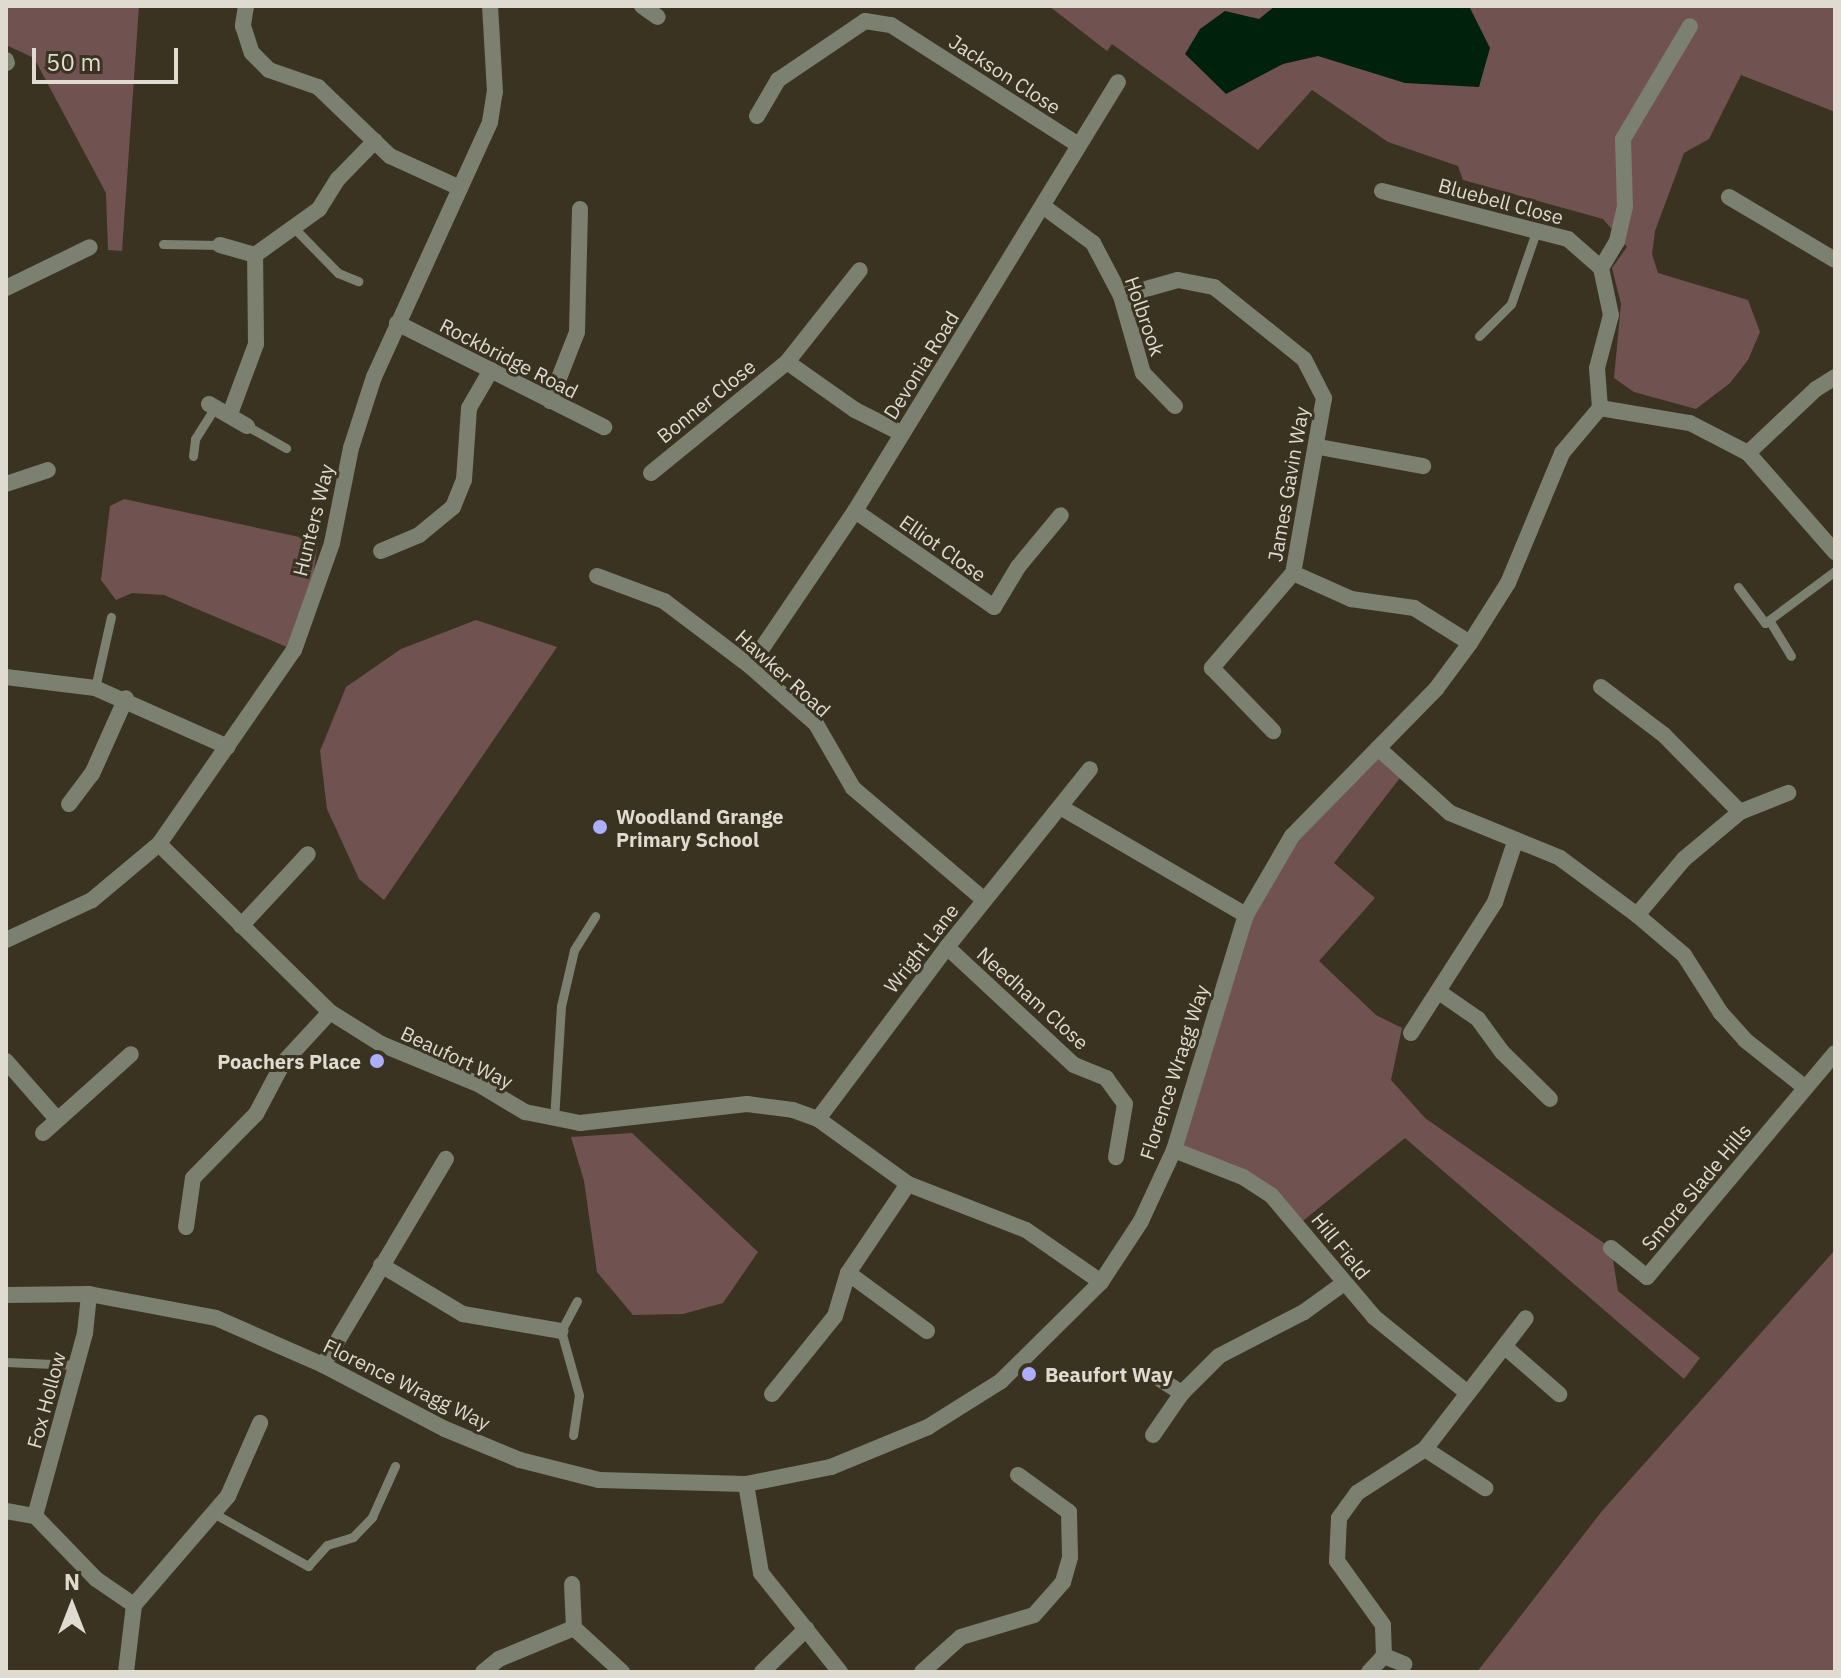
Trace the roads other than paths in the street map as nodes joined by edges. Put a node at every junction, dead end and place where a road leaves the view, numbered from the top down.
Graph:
1 (246, 6) edge
2 (490, 6) edge
3 (642, 6) edge
4 (868, 13) edge
5 (658, 17) dead end
6 (1690, 26) dead end
7 (1118, 82) dead end
8 (757, 116) dead end
9 (375, 141) junction
10 (1079, 145) junction
11 (460, 188) junction
12 (1382, 191) dead end
13 (1729, 197) dead end
14 (1044, 207) junction
15 (580, 209) dead end
16 (294, 228) junction
17 (1537, 229) junction
18 (163, 244) dead end
19 (220, 245) joint
20 (90, 247) dead end
21 (255, 255) junction
22 (1835, 260) edge
23 (1601, 268) junction
24 (860, 270) dead end
25 (358, 281) dead end
26 (6, 288) edge
27 (1121, 296) junction
28 (397, 323) junction
29 (1479, 336) dead end
30 (787, 362) junction
31 (491, 370) junction
32 (1835, 377) edge
33 (550, 401) junction
34 (1175, 406) dead end
35 (218, 408) junction
36 (1600, 408) junction
37 (247, 426) joint
38 (604, 427) dead end
39 (901, 433) junction
40 (1319, 447) junction
41 (286, 448) dead end
42 (1748, 453) junction
43 (193, 456) dead end
44 (1423, 466) dead end
45 (48, 470) dead end
46 (651, 473) dead end
47 (6, 484) edge
48 (855, 511) junction
49 (1061, 515) dead end
50 (381, 551) dead end
51 (1835, 552) edge
52 (1835, 571) edge
53 (1293, 573) junction
54 (597, 576) dead end
55 (1738, 587) dead end
56 (111, 617) dead end
57 (1769, 620) junction
58 (1470, 643) junction
59 (1791, 656) dead end
60 (750, 666) junction
61 (6, 677) edge
62 (1601, 687) dead end
63 (95, 688) junction
64 (126, 698) junction
65 (1273, 731) dead end
66 (228, 747) junction
67 (1378, 748) junction
68 (1090, 769) dead end
69 (1788, 793) dead end
70 (69, 804) dead end
71 (1062, 808) junction
72 (1740, 812) junction
73 (1515, 842) junction
74 (159, 844) junction
75 (308, 854) dead end
76 (984, 900) junction
77 (1246, 915) junction
78 (1637, 915) junction
79 (595, 916) dead end
80 (241, 926) junction
81 (6, 940) edge
82 (947, 947) junction
83 (1439, 992) junction
84 (330, 1012) junction
85 (1411, 1033) dead end
86 (1835, 1053) edge
87 (131, 1054) dead end
88 (6, 1061) edge
89 (1803, 1086) junction
90 (1550, 1099) dead end
91 (56, 1118) junction
92 (818, 1119) junction
93 (554, 1120) junction
94 (43, 1133) dead end
95 (1174, 1150) junction
96 (1116, 1157) dead end
97 (446, 1159) dead end
98 (908, 1184) junction
99 (186, 1227) dead end
100 (1611, 1248) dead end
101 (381, 1265) junction
102 (848, 1273) junction
103 (1101, 1282) junction
104 (1344, 1283) junction
105 (89, 1294) junction
106 (6, 1295) edge
107 (577, 1301) dead end
108 (1526, 1318) dead end
109 (561, 1331) junction
110 (927, 1331) dead end
111 (1505, 1347) junction
112 (6, 1362) edge
113 (77, 1365) junction
114 (323, 1365) junction
115 (1157, 1377) dead end
116 (1465, 1391) junction
117 (1182, 1393) junction
118 (772, 1394) dead end
119 (1559, 1394) dead end
120 (260, 1423) dead end
121 (573, 1435) dead end
122 (1153, 1435) dead end
123 (1425, 1449) junction
124 (395, 1466) dead end
125 (1018, 1475) dead end
126 (746, 1484) junction
127 (1485, 1488) dead end
128 (6, 1511) edge
129 (215, 1514) junction
130 (35, 1516) junction
131 (572, 1584) dead end
132 (134, 1605) junction
133 (574, 1628) junction
134 (806, 1629) junction
135 (1384, 1656) junction
136 (1404, 1664) dead end
137 (126, 1672) edge
138 (483, 1672) edge
139 (622, 1672) edge
140 (762, 1672) edge
141 (840, 1672) edge
142 (922, 1672) edge
143 (1369, 1672) edge

1 - 9 street
2 - 11 street, Hunters Way
3 - 5 street
4 - 8 street, Jackson Close
4 - 10 street, Jackson Close
6 - 23 street
7 - 10 street, Devonia Road
9 - 11 street
9 - 16 street
10 - 14 street, Devonia Road
11 - 28 street, Hunters Way
12 - 17 street, Bluebell Close
13 - 22 street
14 - 27 street, Holbrook
14 - 39 street, Devonia Road
15 - 33 street
16 - 21 street
16 - 25 lane
17 - 23 street, Bluebell Close
17 - 29 lane
18 - 19 lane
19 - 21 street
20 - 26 street
21 - 35 street
23 - 36 street
24 - 30 street, Bonner Close
27 - 34 street, Holbrook
27 - 40 street, James Gavin Way
28 - 31 street, Rockbridge Road
28 - 66 street, Hunters Way
30 - 39 street, Bonner Close
30 - 46 street, Bonner Close
31 - 33 street, Rockbridge Road
31 - 50 street
32 - 42 street
33 - 38 street, Rockbridge Road
35 - 37 street
35 - 43 lane
36 - 42 street
36 - 58 street, Florence Wragg Way
37 - 41 lane
39 - 48 street, Devonia Road
40 - 44 street
40 - 53 street, James Gavin Way
42 - 51 street
45 - 47 street
48 - 49 street, Elliot Close
48 - 60 street, Devonia Road
52 - 57 lane
53 - 58 street
53 - 65 street, James Gavin Way
54 - 60 street, Hawker Road
55 - 57 lane
56 - 63 lane
57 - 59 lane
58 - 67 street, Florence Wragg Way
60 - 76 street, Hawker Road
61 - 63 street
62 - 72 street
63 - 64 street
64 - 66 street
64 - 70 street
66 - 74 street, Hunters Way
67 - 73 street
67 - 77 street, Florence Wragg Way
68 - 71 street, Wright Lane
69 - 72 street
71 - 76 street, Wright Lane
71 - 77 street
72 - 78 street
73 - 78 street
73 - 83 street
74 - 80 street, Beaufort Way
74 - 81 street, Hunters Way
75 - 80 street
76 - 82 street, Wright Lane
77 - 95 street, Florence Wragg Way
78 - 89 street
79 - 93 lane
80 - 84 street, Beaufort Way
82 - 92 street, Wright Lane
82 - 96 street, Needham Close
83 - 85 street
83 - 90 street
84 - 93 street, Beaufort Way
84 - 99 street
86 - 89 street, Smore Slade Hills
87 - 91 street
88 - 91 street
89 - 100 street, Smore Slade Hills
91 - 94 street
92 - 93 street, Beaufort Way
92 - 98 street, Beaufort Way
95 - 103 street, Florence Wragg Way
95 - 104 street, Hill Field
97 - 101 street
98 - 102 street
98 - 103 street, Beaufort Way
101 - 109 street
101 - 114 street
102 - 110 street
102 - 118 street
103 - 126 street, Florence Wragg Way
104 - 116 street, Hill Field
104 - 117 street
105 - 106 street, Florence Wragg Way
105 - 113 street, Fox Hollow
105 - 114 street, Florence Wragg Way
107 - 109 lane
108 - 111 street
109 - 121 lane
111 - 116 street
111 - 119 street
112 - 113 lane
113 - 130 street, Fox Hollow
114 - 126 street, Florence Wragg Way
115 - 117 street
116 - 123 street
117 - 122 street
120 - 129 street
123 - 127 street
123 - 135 street
124 - 129 lane
125 - 142 street
126 - 134 street
128 - 130 street
129 - 132 street
130 - 132 street
131 - 133 street
132 - 137 street
133 - 138 street
133 - 139 street
134 - 140 street
134 - 141 street
135 - 136 street
135 - 143 street

